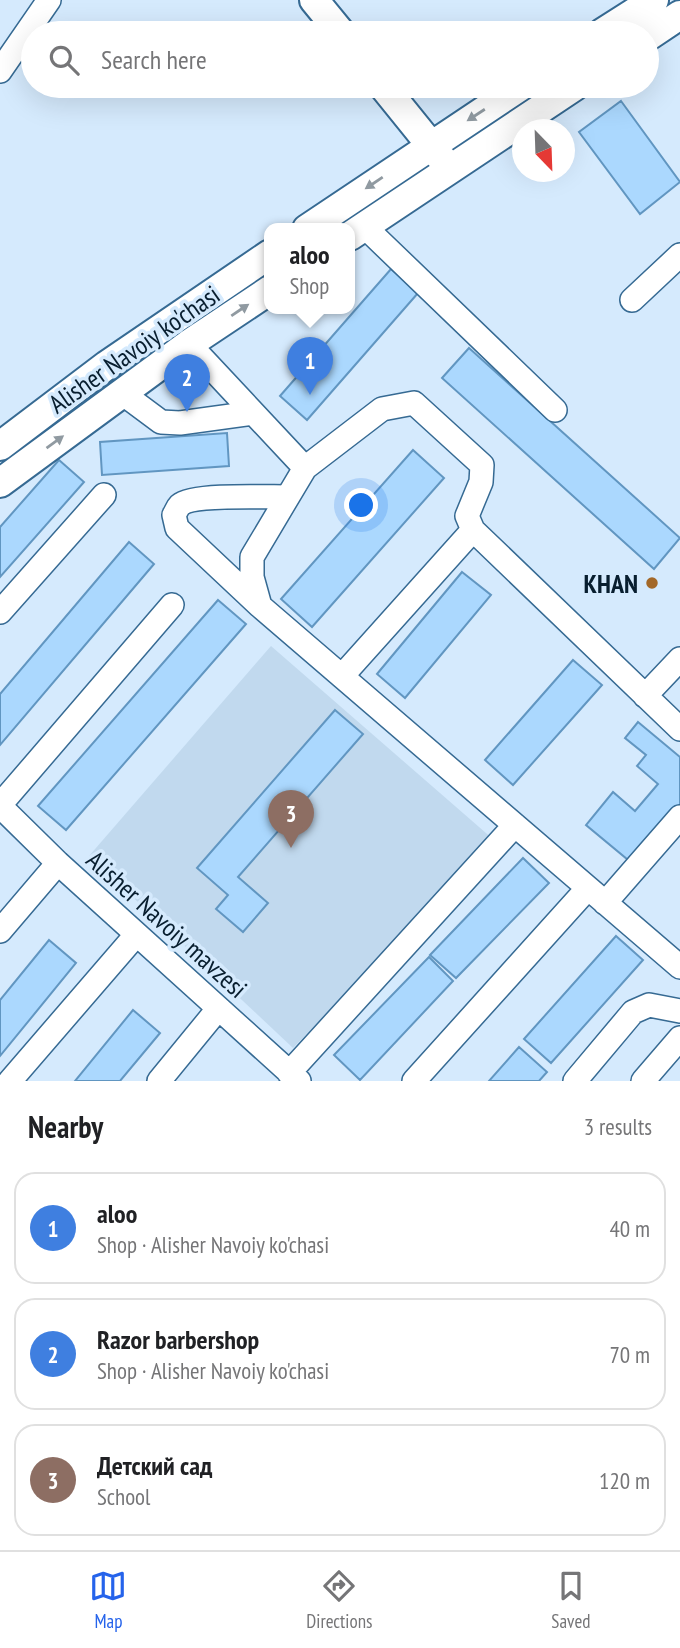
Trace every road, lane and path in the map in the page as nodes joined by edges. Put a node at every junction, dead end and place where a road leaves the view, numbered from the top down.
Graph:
1 (50, 0) edge
2 (314, 0) edge
3 (644, 3) edge
4 (680, 15) edge
5 (35, 21) edge
6 (331, 21) edge
7 (619, 21) edge
8 (659, 29) edge
9 (21, 41) edge
10 (0, 71) edge
11 (393, 98) edge
12 (503, 98) edge
13 (557, 98) edge
14 (430, 145) junction
15 (450, 170) junction
16 (316, 223) edge
17 (358, 232) edge
18 (680, 255) edge
19 (264, 258) edge
20 (264, 294) edge
21 (632, 300) dead end
22 (188, 344) junction
23 (122, 393) junction
24 (555, 410) dead end
25 (253, 413) junction
26 (3, 438) edge
27 (305, 468) junction
28 (0, 482) edge
29 (104, 495) dead end
30 (285, 497) junction
31 (473, 530) junction
32 (172, 605) dead end
33 (260, 606) junction
34 (0, 612) edge
35 (680, 659) edge
36 (342, 676) junction
37 (645, 696) junction
38 (680, 729) edge
39 (0, 806) edge
40 (680, 817) edge
41 (515, 825) junction
42 (58, 863) junction
43 (596, 895) junction
44 (0, 932) edge
45 (136, 935) junction
46 (680, 967) edge
47 (218, 1009) junction
48 (680, 1011) edge
49 (680, 1038) edge
50 (294, 1077) edge
51 (10, 1081) edge
52 (159, 1081) edge
53 (414, 1081) edge
54 (575, 1081) edge
55 (643, 1081) edge

1 - 5 street
2 - 6 main road
3 - 7 main road
4 - 8 main road
9 - 10 street
11 - 14 main road
12 -> 14 main road
13 - 15 main road
14 - 15 main road
14 -> 16 main road
15 - 17 main road
17 - 24 street
18 - 21 street
19 - 26 main road, Alisher Navoiy ko'chasi
22 -> 20 main road, Alisher Navoiy ko'chasi
22 - 23 main road, Alisher Navoiy ko'chasi
22 - 25 street
23 - 25 street
28 -> 23 main road, Alisher Navoiy ko'chasi
25 - 27 street
27 - 30 street
27 - 31 street
29 - 34 street
30 - 33 street
30 - 33 street
31 - 36 street
31 - 37 street
32 - 39 street
33 - 36 street
35 - 37 street
36 - 41 street
37 - 38 street
39 - 42 street, Alisher Navoiy mavzesi
40 - 43 street
41 - 43 street
41 - 50 street
42 - 44 street
42 - 45 street, Alisher Navoiy mavzesi
43 - 46 street
43 - 53 street
45 - 47 street, Alisher Navoiy mavzesi
45 - 51 street
47 - 50 street, Alisher Navoiy mavzesi
47 - 52 street
48 - 54 street
49 - 55 street

